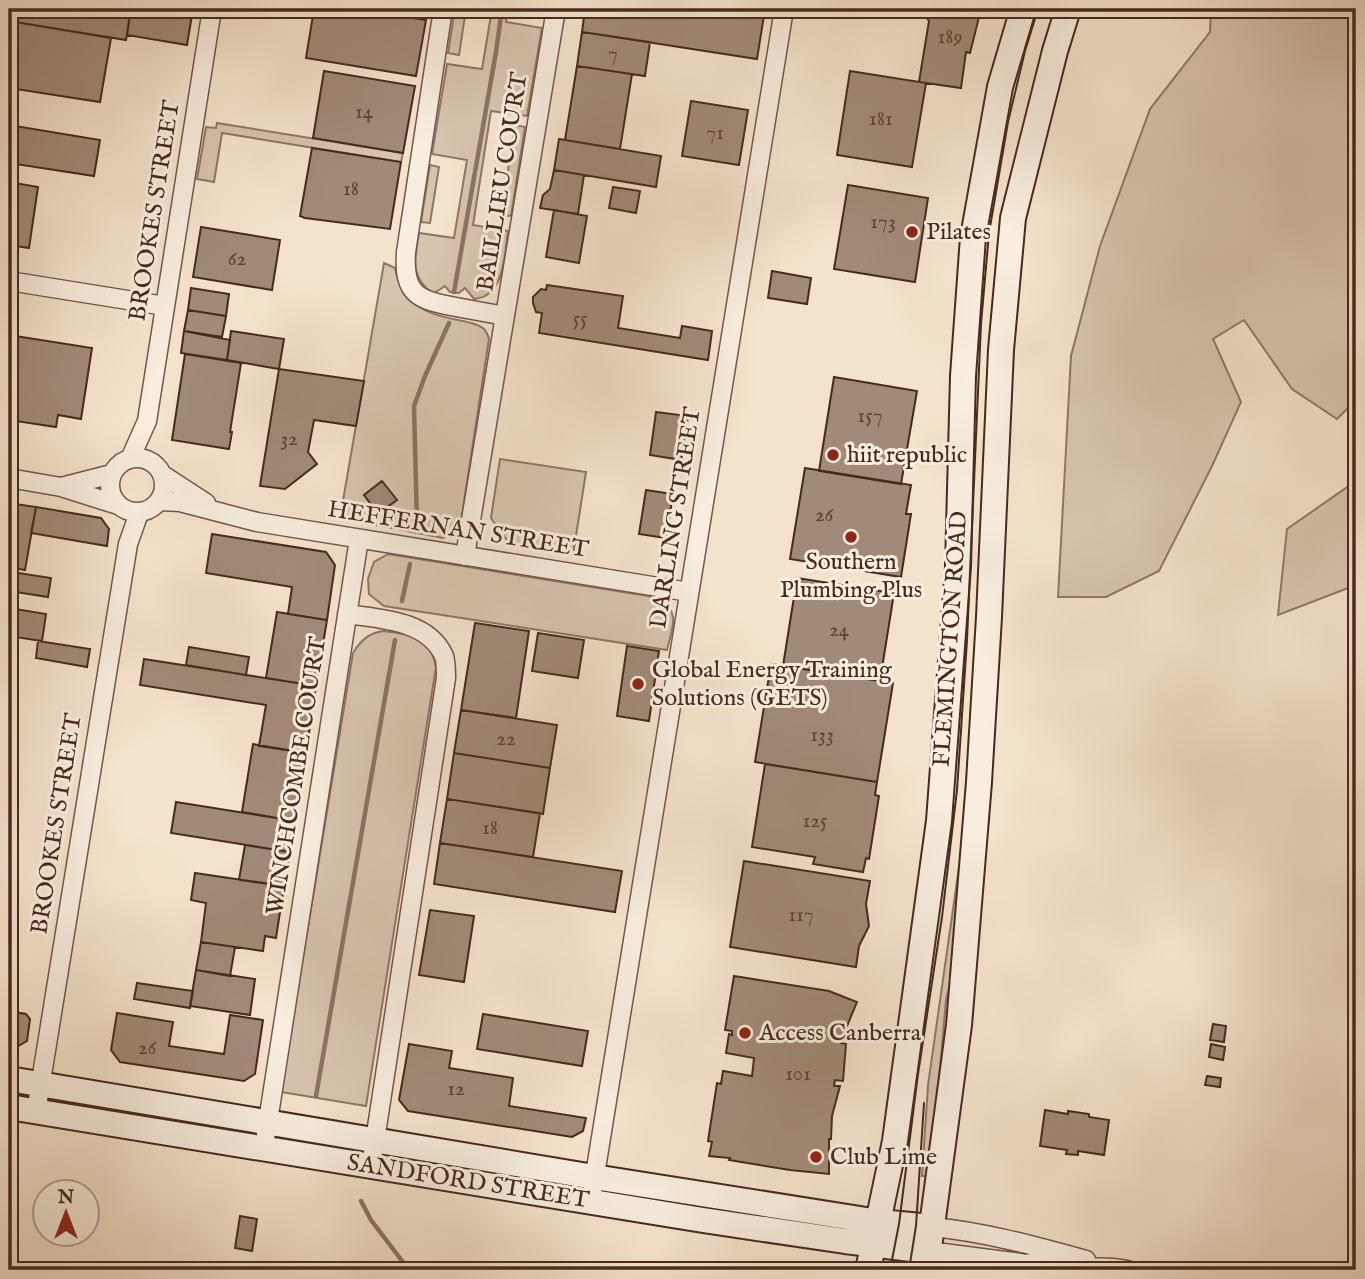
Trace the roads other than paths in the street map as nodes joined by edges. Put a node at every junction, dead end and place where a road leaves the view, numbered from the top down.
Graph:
1 (212, 9) edge
2 (443, 9) edge
3 (556, 9) edge
4 (784, 9) edge
5 (1023, 9) edge
6 (1054, 9) edge
7 (1068, 9) edge
8 (1013, 218) junction
9 (9, 281) edge
10 (165, 306) junction
11 (505, 316) junction
12 (147, 421) junction
13 (130, 459) junction
14 (158, 469) junction
15 (112, 474) junction
16 (9, 478) edge
17 (61, 486) junction
18 (160, 500) junction
19 (126, 509) junction
20 (220, 512) junction
21 (359, 539) junction
22 (465, 556) junction
23 (689, 592) junction
24 (347, 614) junction
25 (9, 1079) edge
26 (40, 1084) junction
27 (9, 1107) edge
28 (36, 1112) junction
29 (268, 1123) junction
30 (374, 1140) junction
31 (264, 1149) junction
32 (371, 1166) junction
33 (592, 1189) junction
34 (877, 1233) junction
35 (929, 1249) edge
36 (1024, 1268) edge
37 (1120, 1269) edge
38 (868, 1270) edge

1 - 10 street, BROOKES STREET
2 - 11 street, BAILLIEU COURT
3 - 11 street, BAILLIEU COURT
4 - 23 street, DARLING STREET
5 - 34 main road, FLEMINGTON ROAD
6 - 8 main road
7 - 8 main road, FLEMINGTON ROAD
8 - 35 main road, FLEMINGTON ROAD
9 - 10 street
10 - 12 street, BROOKES STREET
11 - 22 street
12 - 13 street, BROOKES STREET
12 - 14 street, BROOKES STREET
13 - 14 street
13 - 15 street
14 - 18 street
14 - 20 street, HEFFERNAN STREET
15 - 17 street
15 - 19 street
16 - 17 street
17 - 19 street
18 - 19 street
18 - 20 street, HEFFERNAN STREET
19 - 26 street, BROOKES STREET
20 - 21 street, HEFFERNAN STREET
21 - 22 street, HEFFERNAN STREET
21 - 24 street
22 - 23 street, HEFFERNAN STREET
23 - 33 street, DARLING STREET
24 - 29 street, WINCHCOMBE COURT
24 - 30 street, WINCHCOMBE COURT
25 - 26 main road, SANDFORD STREET
26 - 28 street, BROOKES STREET
26 - 29 main road, SANDFORD STREET
27 - 28 main road, SANDFORD STREET
28 - 31 main road, SANDFORD STREET
29 - 30 main road, SANDFORD STREET
29 - 31 street, WINCHCOMBE COURT
30 - 32 street, WINCHCOMBE COURT
30 - 33 main road, SANDFORD STREET
31 - 32 main road, SANDFORD STREET
32 - 33 main road, SANDFORD STREET
33 - 34 main road, SANDFORD STREET
34 - 35 main road, SANDFORD STREET
34 - 38 main road, FLEMINGTON ROAD
35 - 36 street
35 - 37 street
36 - 37 street

